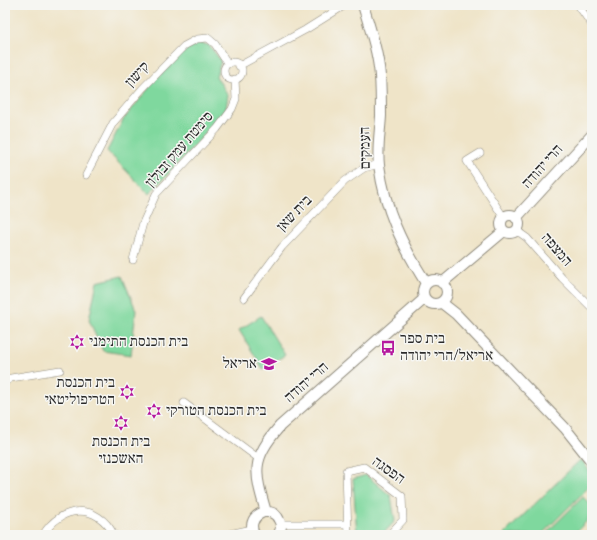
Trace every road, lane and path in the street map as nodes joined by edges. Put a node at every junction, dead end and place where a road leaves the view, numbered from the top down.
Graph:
1 (344, 5) edge
2 (363, 5) edge
3 (578, 5) edge
4 (592, 25) edge
5 (228, 64) junction
6 (239, 66) junction
7 (235, 79) junction
8 (592, 135) edge
9 (480, 152) dead end
10 (379, 164) junction
11 (86, 175) dead end
12 (504, 218) junction
13 (516, 218) junction
14 (509, 232) junction
15 (133, 260) dead end
16 (426, 283) junction
17 (442, 283) junction
18 (244, 298) dead end
19 (424, 299) junction
20 (442, 303) junction
21 (592, 308) edge
22 (60, 370) dead end
23 (5, 382) edge
24 (184, 403) dead end
25 (258, 458) junction
26 (592, 462) edge
27 (266, 512) junction
28 (281, 524) junction
29 (347, 524) junction
30 (254, 532) edge
31 (43, 535) edge
32 (114, 535) edge
33 (225, 535) edge
34 (278, 535) edge
35 (348, 535) edge
36 (389, 535) edge

1 - 6 street
2 - 10 street, העמקים
3 - 4 street
5 - 6 street
5 - 7 street
5 - 11 street, קישון
6 - 7 street
7 - 15 street, סימטת עמק זבולון
8 - 13 street, הרי יהודה
9 - 12 street
10 - 16 street, העמקים
10 - 18 street, בית שאן
12 - 13 street
12 - 14 street
13 - 14 street
14 - 17 street
14 - 21 street, המצפה
16 - 17 street
16 - 19 street
17 - 20 street
19 - 20 street
19 - 25 street, הרי יהודה
20 - 26 street
22 - 23 street
24 - 25 street
25 - 27 street, הרי יהודה
27 - 28 street
27 - 30 street
28 - 29 street
28 - 34 street
29 - 35 street, הפסגה
29 - 36 street, הפסגה
30 - 33 street
31 - 32 street

